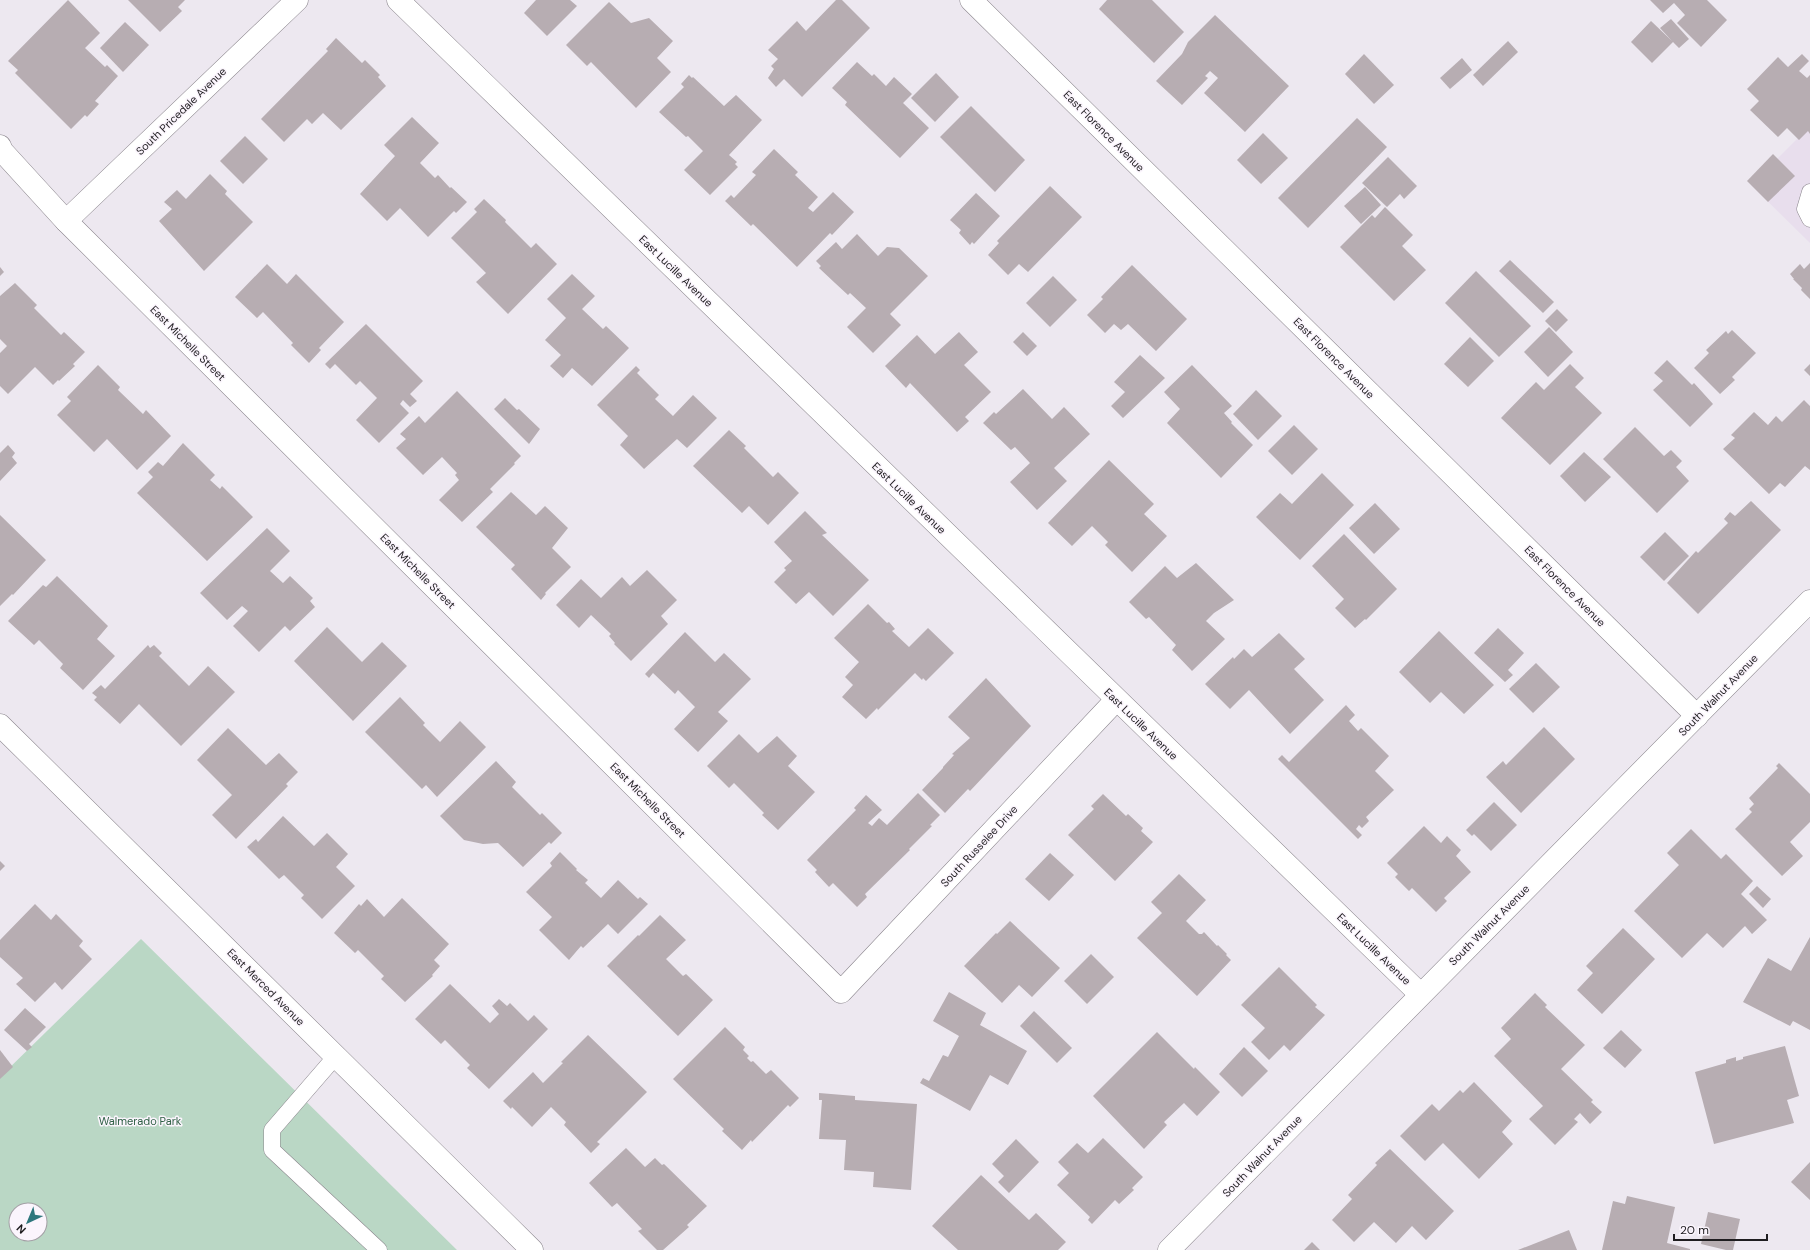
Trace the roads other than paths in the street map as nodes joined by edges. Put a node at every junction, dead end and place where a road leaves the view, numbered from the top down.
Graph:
1 (297, 0) edge
2 (398, 0) edge
3 (971, 0) edge
4 (0, 146) edge
5 (1810, 192) edge
6 (1810, 219) edge
7 (66, 221) junction
8 (1810, 601) edge
9 (1116, 700) junction
10 (1697, 716) junction
11 (0, 724) edge
12 (841, 992) joint
13 (1420, 994) junction
14 (336, 1056) junction
15 (525, 1248) edge
16 (379, 1250) edge
17 (1169, 1250) edge

1 - 7 street, South Pricedale Avenue
2 - 9 street, East Lucille Avenue
3 - 10 street, East Florence Avenue
4 - 7 street, East Michelle Street
5 - 6 lane
7 - 12 street, East Michelle Street
8 - 10 street, South Walnut Avenue
9 - 12 street, South Russelee Drive
9 - 13 street, East Lucille Avenue
10 - 13 street, South Walnut Avenue
11 - 14 street, East Merced Avenue
13 - 17 street, South Walnut Avenue
14 - 15 street, East Merced Avenue
14 - 16 lane

